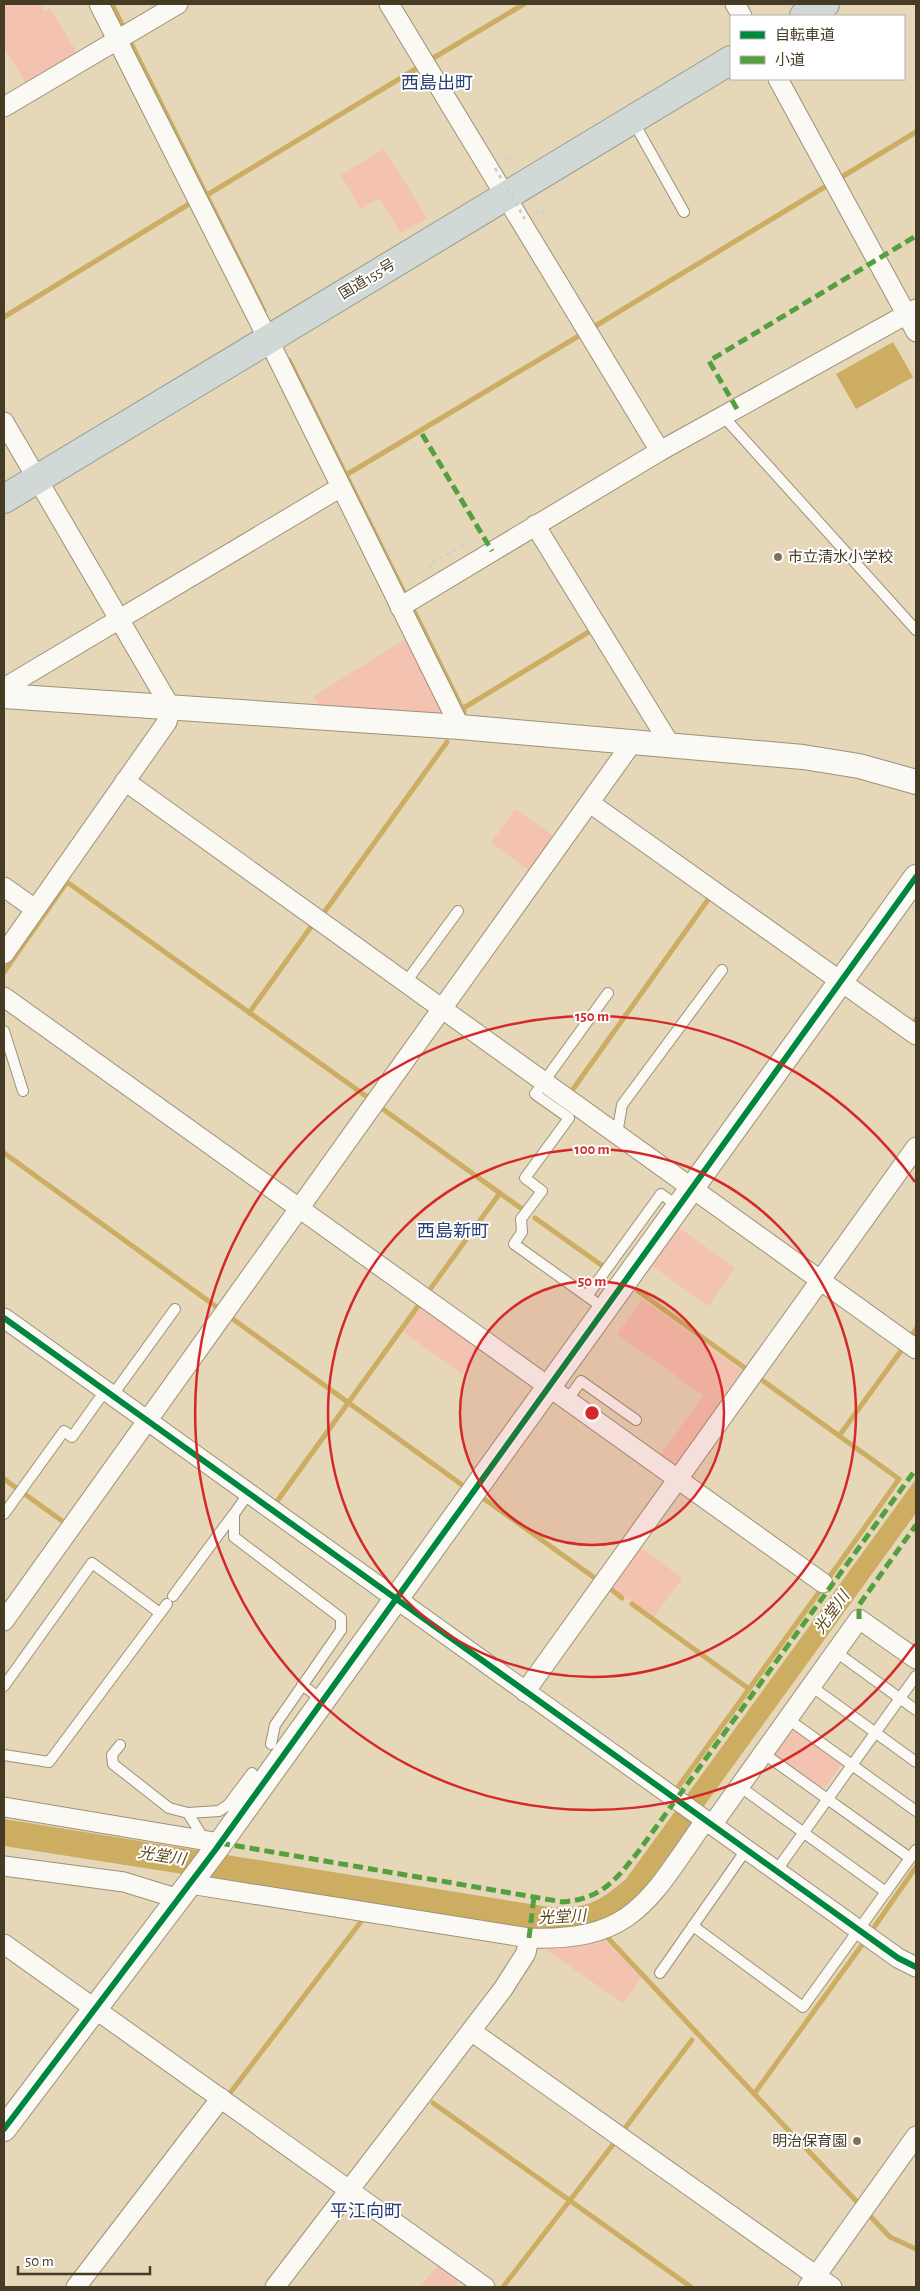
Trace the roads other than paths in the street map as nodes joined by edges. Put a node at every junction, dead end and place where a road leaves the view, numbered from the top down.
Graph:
1 (100, 4) edge
2 (178, 4) edge
3 (389, 4) edge
4 (735, 4) edge
5 (825, 4) edge
6 (741, 15) edge
7 (806, 15) edge
8 (118, 40) junction
9 (730, 61) edge
10 (779, 80) edge
11 (4, 107) edge
12 (632, 119) junction
13 (505, 196) junction
14 (684, 212) dead end
15 (911, 312) edge
16 (916, 332) edge
17 (268, 339) junction
18 (723, 416) junction
19 (4, 422) edge
20 (660, 451) junction
21 (37, 478) junction
22 (342, 487) junction
23 (4, 499) edge
24 (535, 524) junction
25 (400, 607) junction
26 (120, 619) junction
27 (916, 630) edge
28 (4, 688) edge
29 (4, 696) edge
30 (171, 708) junction
31 (460, 728) junction
32 (632, 743) junction
33 (671, 746) junction
34 (126, 781) junction
35 (916, 782) edge
36 (590, 802) junction
37 (916, 877) edge
38 (4, 887) edge
39 (35, 909) junction
40 (458, 911) dead end
41 (4, 954) edge
42 (722, 970) dead end
43 (842, 981) junction
44 (406, 982) junction
45 (608, 993) dead end
46 (4, 998) edge
47 (442, 1008) junction
48 (4, 1031) edge
49 (916, 1035) edge
50 (544, 1081) junction
51 (23, 1091) dead end
52 (617, 1134) junction
53 (916, 1147) edge
54 (686, 1197) junction
55 (300, 1208) junction
56 (821, 1280) junction
57 (597, 1303) junction
58 (175, 1309) dead end
59 (4, 1318) edge
60 (916, 1349) edge
61 (108, 1393) junction
62 (559, 1393) junction
63 (636, 1420) dead end
64 (147, 1421) junction
65 (679, 1478) junction
66 (248, 1494) junction
67 (4, 1514) edge
68 (234, 1514) junction
69 (823, 1583) dead end
70 (396, 1600) junction
71 (160, 1613) junction
72 (4, 1620) edge
73 (836, 1652) junction
74 (916, 1659) edge
75 (916, 1676) edge
76 (302, 1685) junction
77 (4, 1686) edge
78 (811, 1686) junction
79 (525, 1692) junction
80 (900, 1698) junction
81 (324, 1701) junction
82 (916, 1710) edge
83 (788, 1719) junction
84 (876, 1733) junction
85 (271, 1744) dead end
86 (120, 1745) dead end
87 (763, 1753) junction
88 (4, 1755) edge
89 (916, 1762) edge
90 (853, 1765) junction
91 (252, 1774) dead end
92 (740, 1786) junction
93 (828, 1799) junction
94 (4, 1807) edge
95 (916, 1811) edge
96 (188, 1813) junction
97 (709, 1823) junction
98 (804, 1833) junction
99 (214, 1844) junction
100 (746, 1850) junction
101 (913, 1854) edge
102 (4, 1866) edge
103 (776, 1871) junction
104 (187, 1887) junction
105 (886, 1892) junction
106 (693, 1926) junction
107 (858, 1930) junction
108 (529, 1938) junction
109 (4, 1944) edge
110 (916, 1967) edge
111 (660, 1973) dead end
112 (95, 2008) junction
113 (471, 2031) junction
114 (221, 2098) junction
115 (4, 2129) edge
116 (916, 2136) edge
117 (350, 2190) junction
118 (812, 2282) edge
119 (282, 2285) edge
120 (76, 2287) edge
121 (485, 2287) edge
122 (832, 2287) edge

1 - 8 street
2 - 8 street
3 - 13 street
4 - 6 street
5 - 7 highway
8 - 11 street
8 - 17 street
9 - 12 highway, 国道155号
10 - 15 street
12 - 13 highway, 国道155号
12 - 14 lane
13 - 17 highway, 国道155号
13 - 20 street
15 - 16 street
15 - 18 street
17 - 21 highway, 国道155号
17 - 22 street
18 - 20 street
18 - 27 lane
19 - 21 street
20 - 24 street
21 - 23 highway, 国道155号
21 - 26 street
22 - 25 street
22 - 26 street
24 - 25 street
24 - 33 street
25 - 31 street
26 - 28 street
26 - 30 street
29 - 30 street
30 - 31 street
30 - 34 street
31 - 32 street
32 - 33 street
32 - 36 street
33 - 35 street
34 - 39 street
34 - 44 street
36 - 43 street
36 - 47 street
37 - 43 street
38 - 39 street
39 - 41 street
40 - 44 lane
42 - 52 lane
43 - 49 street
43 - 54 street
44 - 47 street
45 - 50 lane
46 - 55 street
47 - 50 street
47 - 55 street
48 - 51 lane
50 - 52 street
50 - 57 lane
52 - 54 street
53 - 56 street
54 - 56 street
54 - 57 street
55 - 62 street
55 - 64 street
56 - 60 street
56 - 65 street
57 - 62 street
58 - 61 lane
59 - 61 street
61 - 64 street
61 - 67 lane
62 - 63 lane
62 - 65 street
62 - 70 street
64 - 66 street
64 - 72 street
65 - 69 street
65 - 79 street
66 - 68 lane
66 - 70 street
68 - 71 lane
68 - 76 lane
70 - 79 street
70 - 81 street
71 - 77 lane
71 - 88 lane
73 - 74 street
73 - 78 street
73 - 80 lane
75 - 80 lane
76 - 81 lane
76 - 85 lane
78 - 83 street
78 - 84 lane
79 - 97 street
80 - 82 lane
80 - 84 lane
81 - 99 street
83 - 87 street
83 - 90 lane
84 - 89 lane
84 - 90 lane
86 - 96 lane
87 - 92 street
87 - 93 lane
90 - 93 lane
90 - 95 lane
91 - 96 lane
92 - 97 street
92 - 98 lane
93 - 98 lane
93 - 101 lane
94 - 99 street
96 - 99 lane
97 - 100 street
97 - 108 street
98 - 103 lane
98 - 105 lane
99 - 104 street
100 - 103 street
100 - 106 lane
101 - 105 lane
102 - 104 street
103 - 107 street
104 - 108 street
104 - 112 street
105 - 107 lane
106 - 107 lane
106 - 111 lane
107 - 110 street
108 - 113 street
109 - 112 street
112 - 114 street
112 - 115 street
113 - 117 street
113 - 118 street
114 - 117 street
114 - 120 street
116 - 118 street
117 - 119 street
117 - 121 street
118 - 122 street

